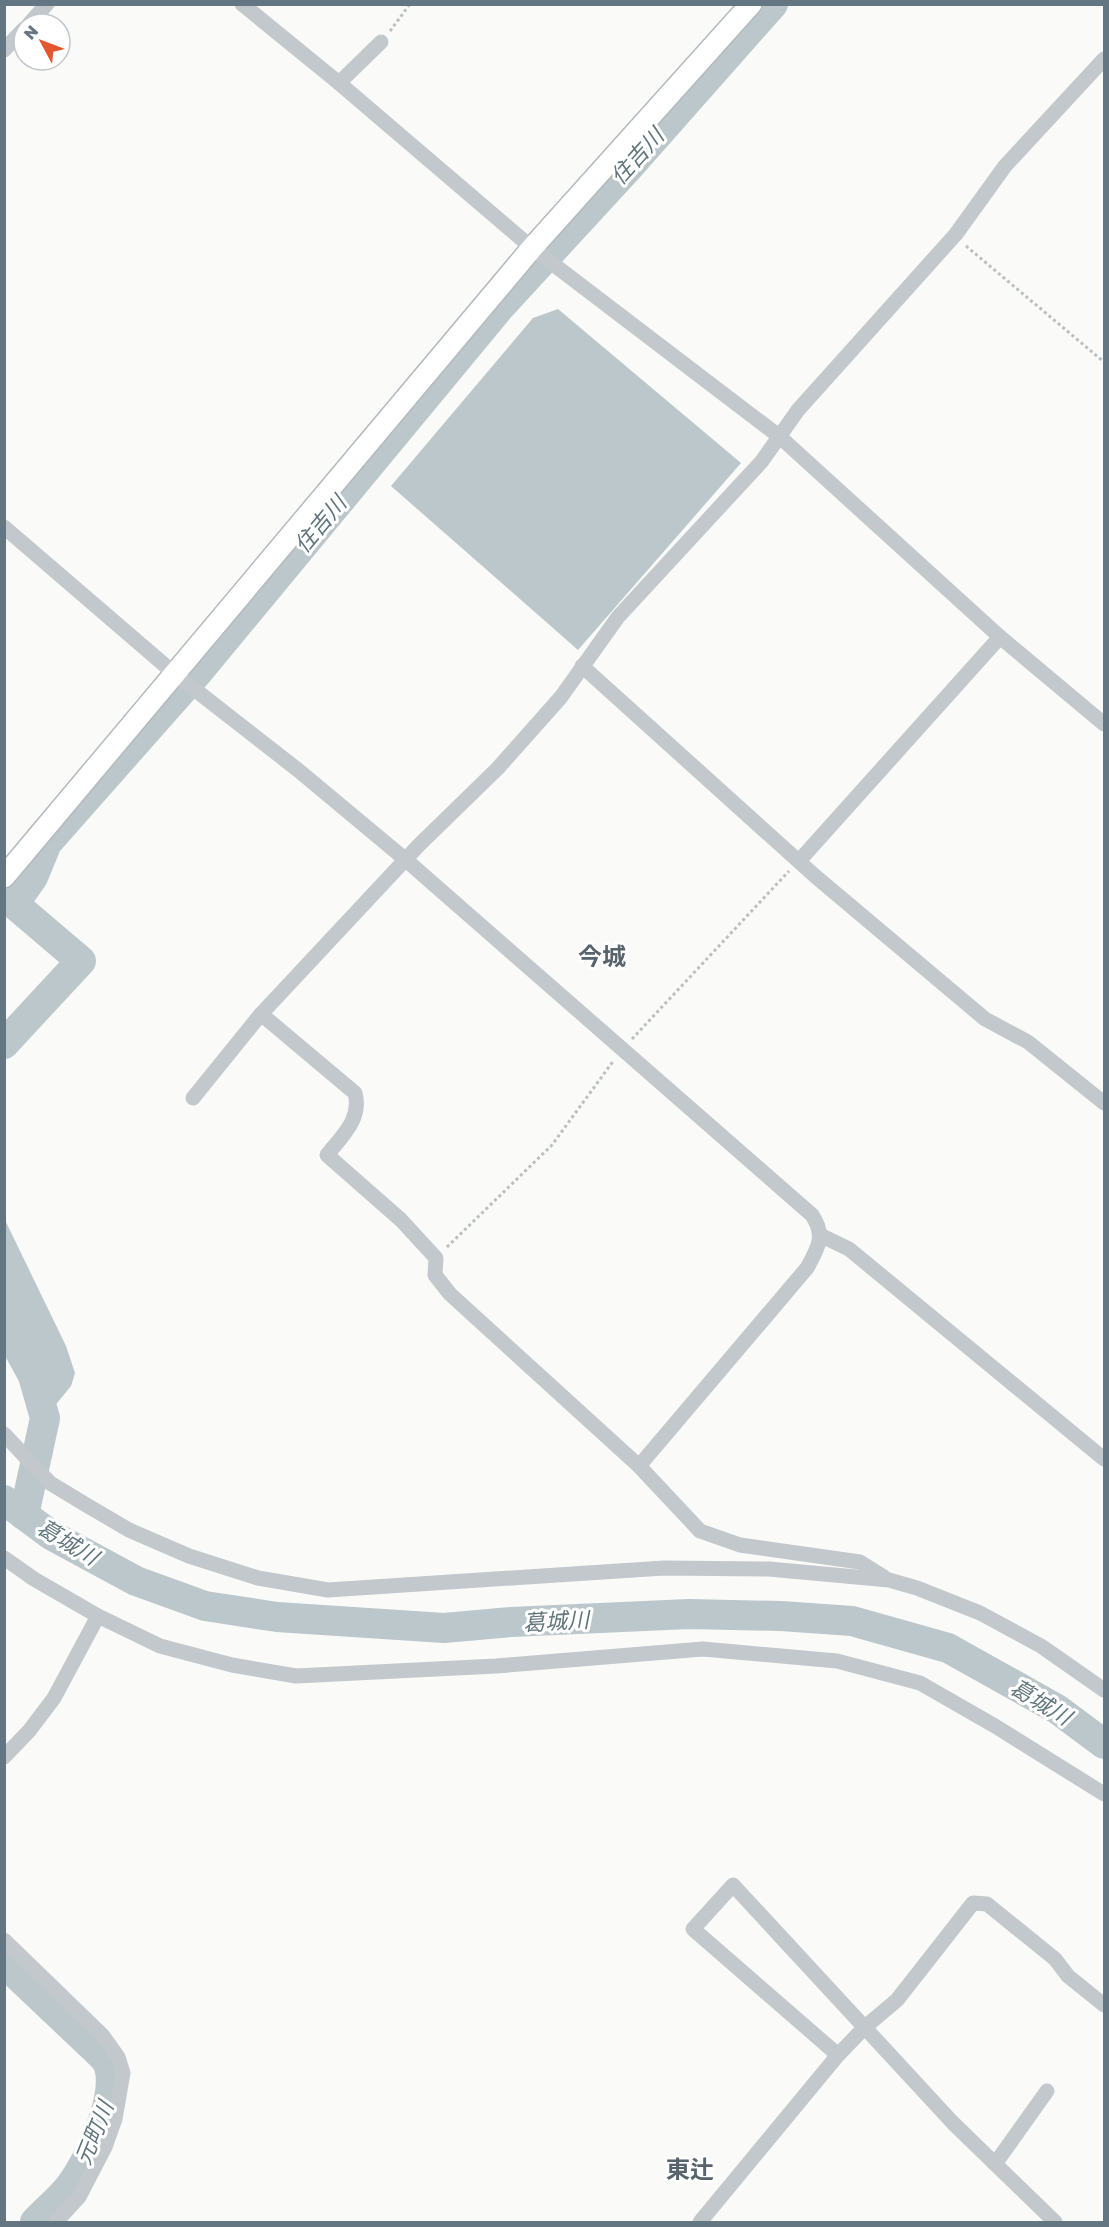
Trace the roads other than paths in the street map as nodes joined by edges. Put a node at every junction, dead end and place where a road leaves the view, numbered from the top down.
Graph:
1 (242, 4) edge
2 (751, 4) edge
3 (381, 42) road end
4 (1104, 59) edge
5 (339, 84) junction
6 (541, 254) junction
7 (780, 437) junction
8 (4, 527) edge
9 (1000, 637) junction
10 (582, 666) junction
11 (183, 679) junction
12 (1104, 724) edge
13 (405, 860) junction
14 (799, 861) junction
15 (4, 877) edge
16 (261, 1014) junction
17 (193, 1098) dead end
18 (1104, 1103) edge
19 (820, 1235) junction
20 (4, 1434) edge
21 (1104, 1460) edge
22 (639, 1466) junction
23 (4, 1558) edge
24 (888, 1580) junction
25 (98, 1616) junction
26 (1104, 1690) edge
27 (4, 1757) edge
28 (1104, 1794) edge
29 (4, 1940) edge
30 (1103, 2001) edge
31 (865, 2027) junction
32 (838, 2055) junction
33 (1047, 2091) dead end
34 (995, 2164) junction
35 (56, 2223) edge
36 (700, 2223) edge
37 (1055, 2223) edge

1 - 5 street
2 - 6 street
3 - 5 street
4 - 7 street
5 - 6 street
6 - 7 street
6 - 11 street
7 - 9 street
7 - 10 street
8 - 11 street
9 - 12 street
9 - 14 street
10 - 13 street
10 - 14 street
11 - 13 street
11 - 15 street
13 - 16 street
13 - 19 street
14 - 18 street
16 - 17 street
16 - 22 street
19 - 21 street
19 - 22 street
20 - 24 street
22 - 24 street
23 - 25 street
24 - 26 street
25 - 27 street
25 - 28 street
29 - 35 street
30 - 31 street
31 - 32 street
31 - 32 street
31 - 34 street
32 - 36 street
33 - 34 street
34 - 37 street

